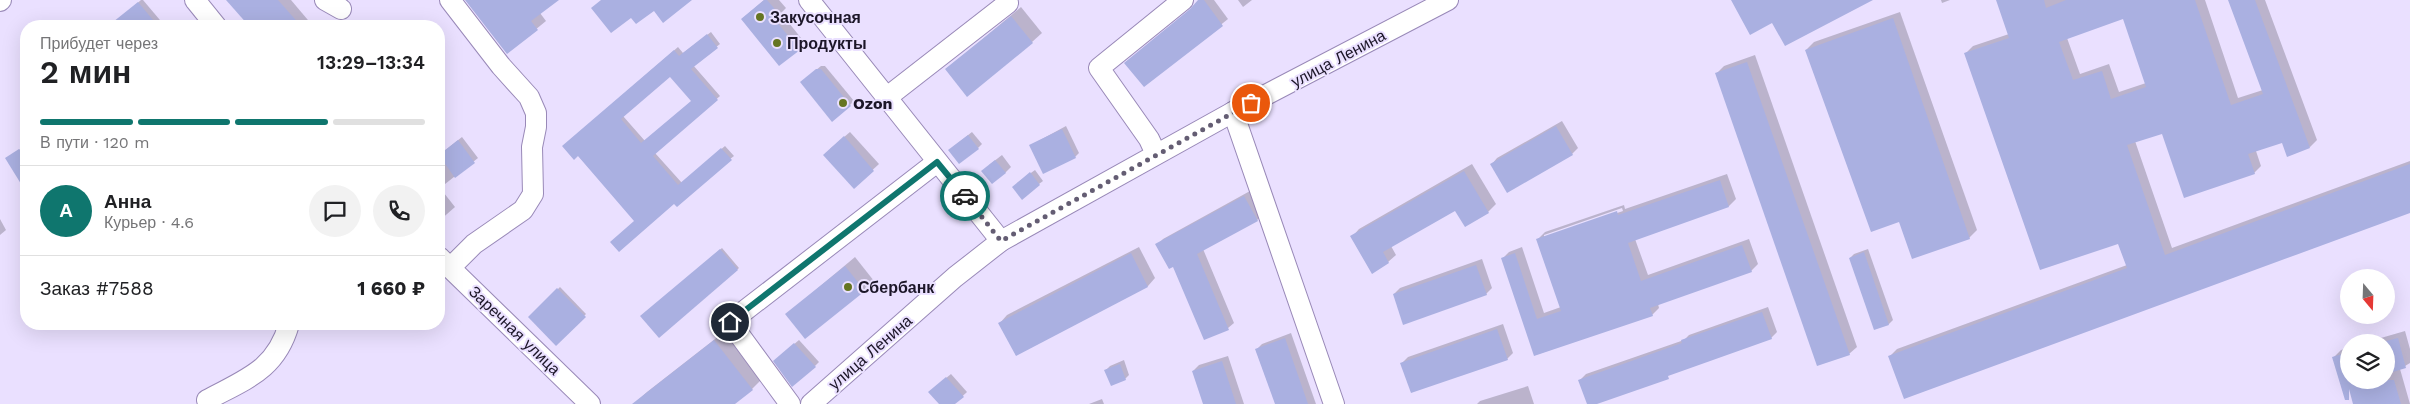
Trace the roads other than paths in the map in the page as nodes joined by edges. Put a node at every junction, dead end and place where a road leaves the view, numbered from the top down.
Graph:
1 (195, 0) edge
2 (450, 0) edge
3 (810, 0) edge
4 (1183, 0) edge
5 (1448, 0) edge
6 (1008, 3) dead end
7 (1417, 7) edge
8 (211, 20) edge
9 (886, 98) junction
10 (1234, 112) junction
11 (1156, 154) junction
12 (937, 162) junction
13 (1001, 241) junction
14 (445, 262) edge
15 (287, 330) edge
16 (207, 400) dead end
17 (590, 404) edge
18 (790, 404) edge
19 (811, 404) edge
20 (1334, 404) edge

1 - 8 street
2 - 14 street
3 - 9 street
4 - 11 street
5 - 7 street, улица Ленина
6 - 9 street
7 - 10 street, улица Ленина
9 - 12 street
10 - 11 street, улица Ленина
10 - 20 street
11 - 13 street, улица Ленина
12 - 13 street
12 - 18 street
13 - 19 street, улица Ленина
14 - 17 street, Заречная улица
15 - 16 street

